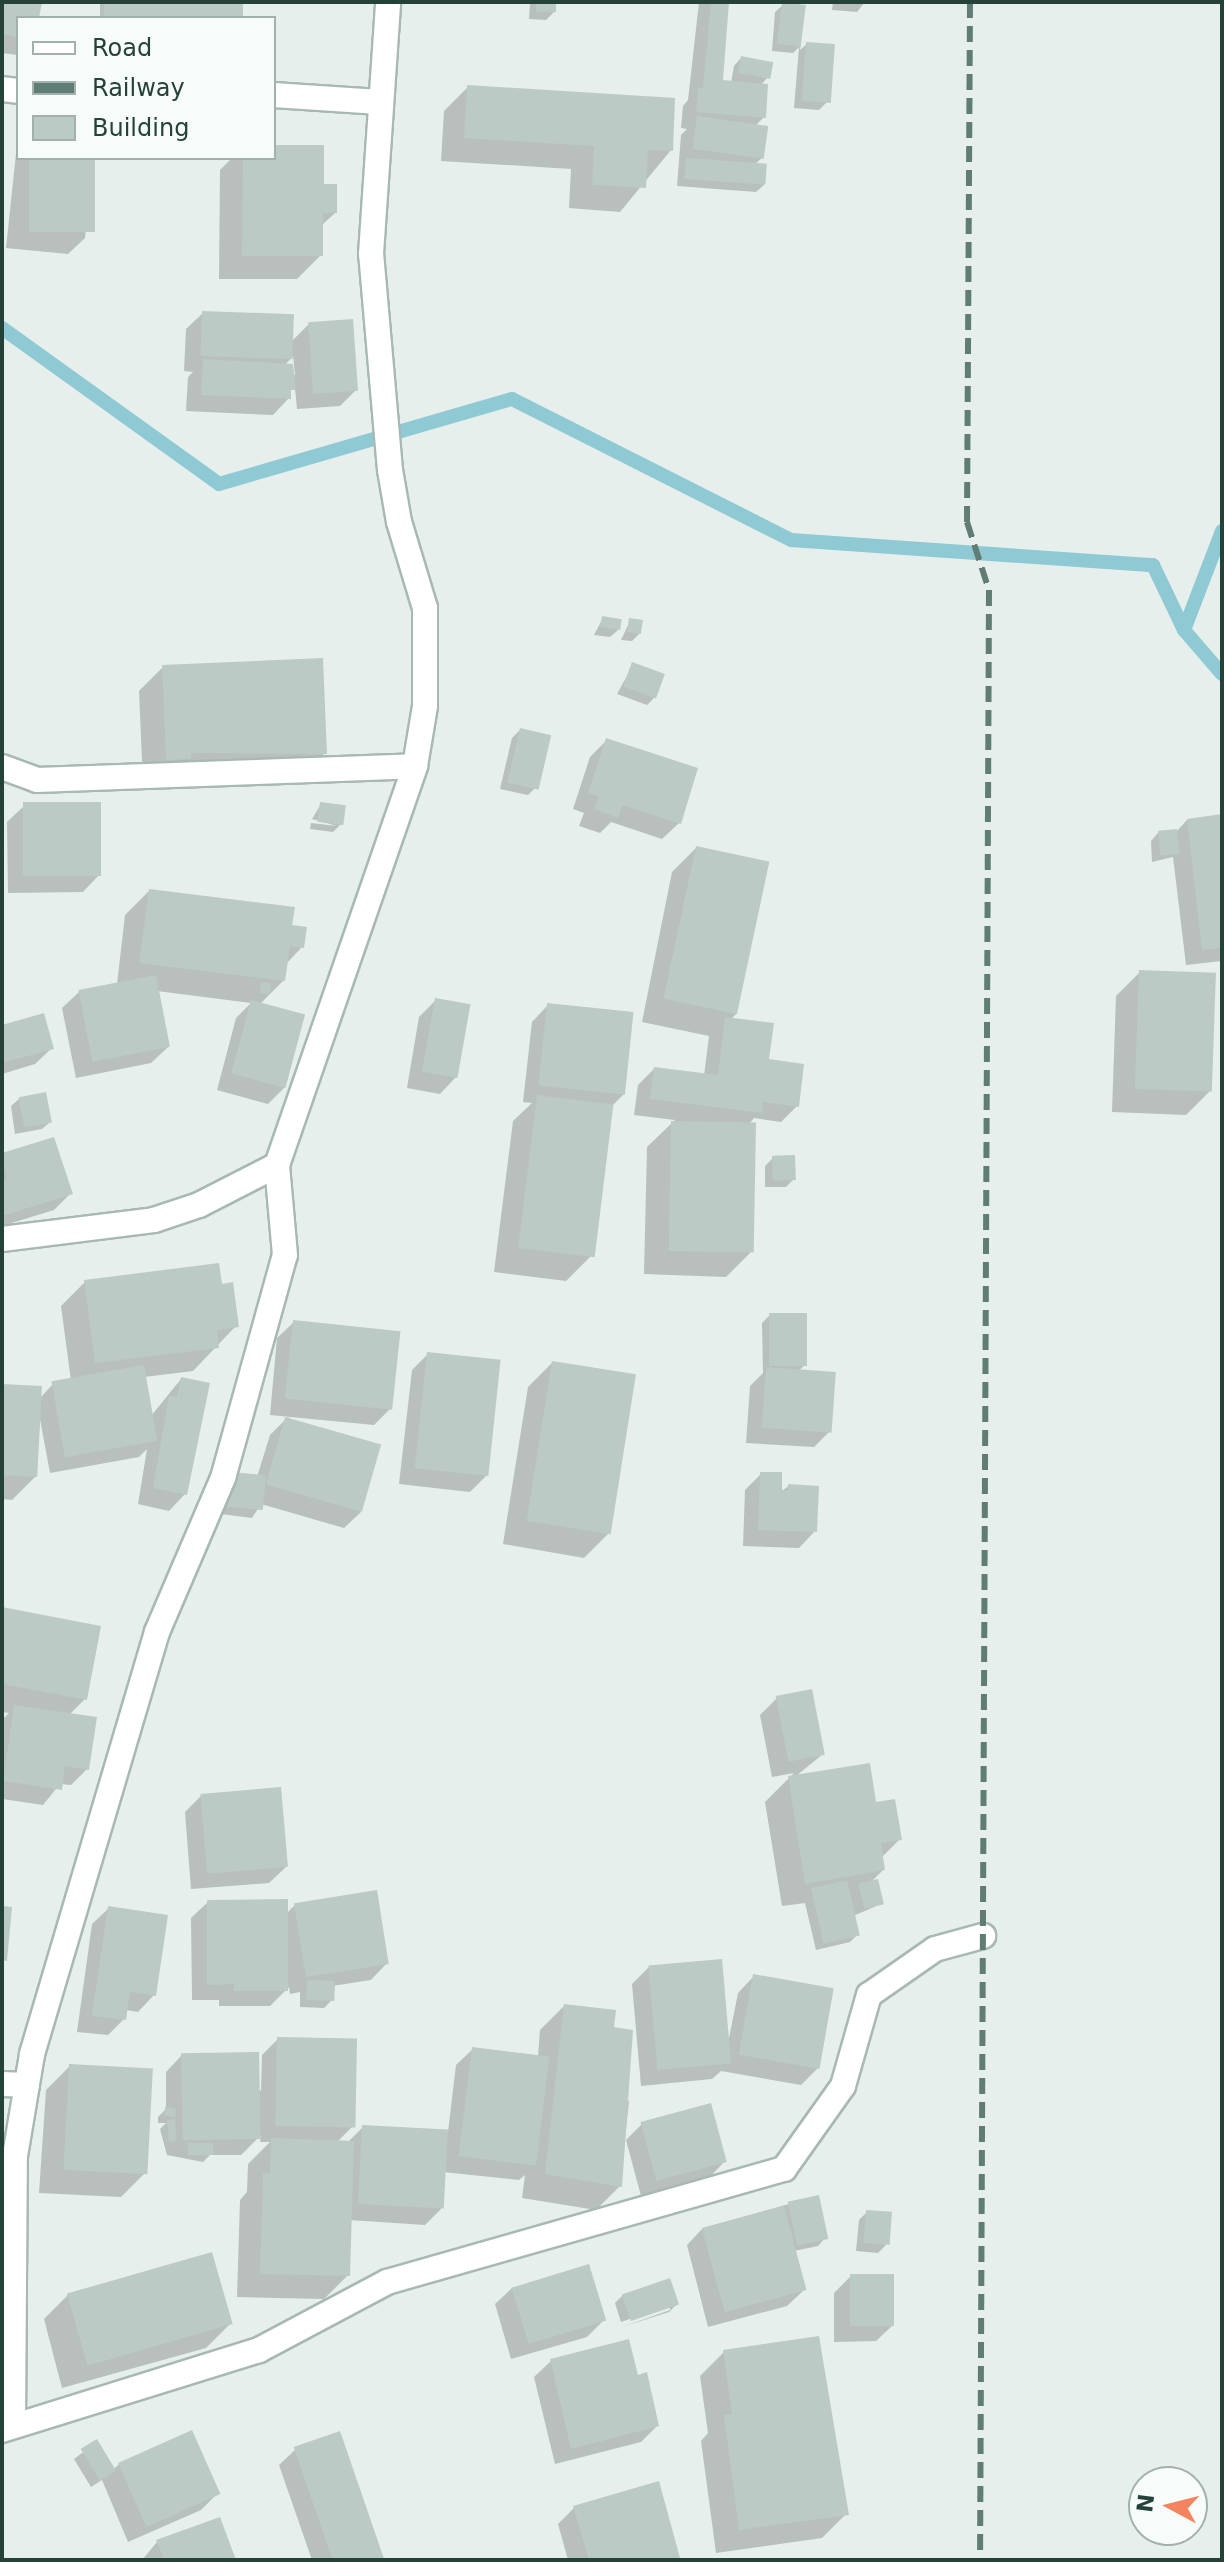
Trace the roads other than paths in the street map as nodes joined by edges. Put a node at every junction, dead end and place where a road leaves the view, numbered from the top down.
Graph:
1 (388, 2) edge
2 (276, 95) edge
3 (379, 102) junction
4 (415, 766) junction
5 (2, 767) edge
6 (277, 1165) junction
7 (2, 1239) edge
8 (983, 1936) dead end
9 (2, 2084) edge
10 (27, 2085) junction
11 (8, 2428) edge

1 - 3 street
2 - 3 street
3 - 4 street
4 - 5 street
4 - 6 street
6 - 7 street
6 - 10 street
8 - 11 street
9 - 10 street
10 - 11 street

